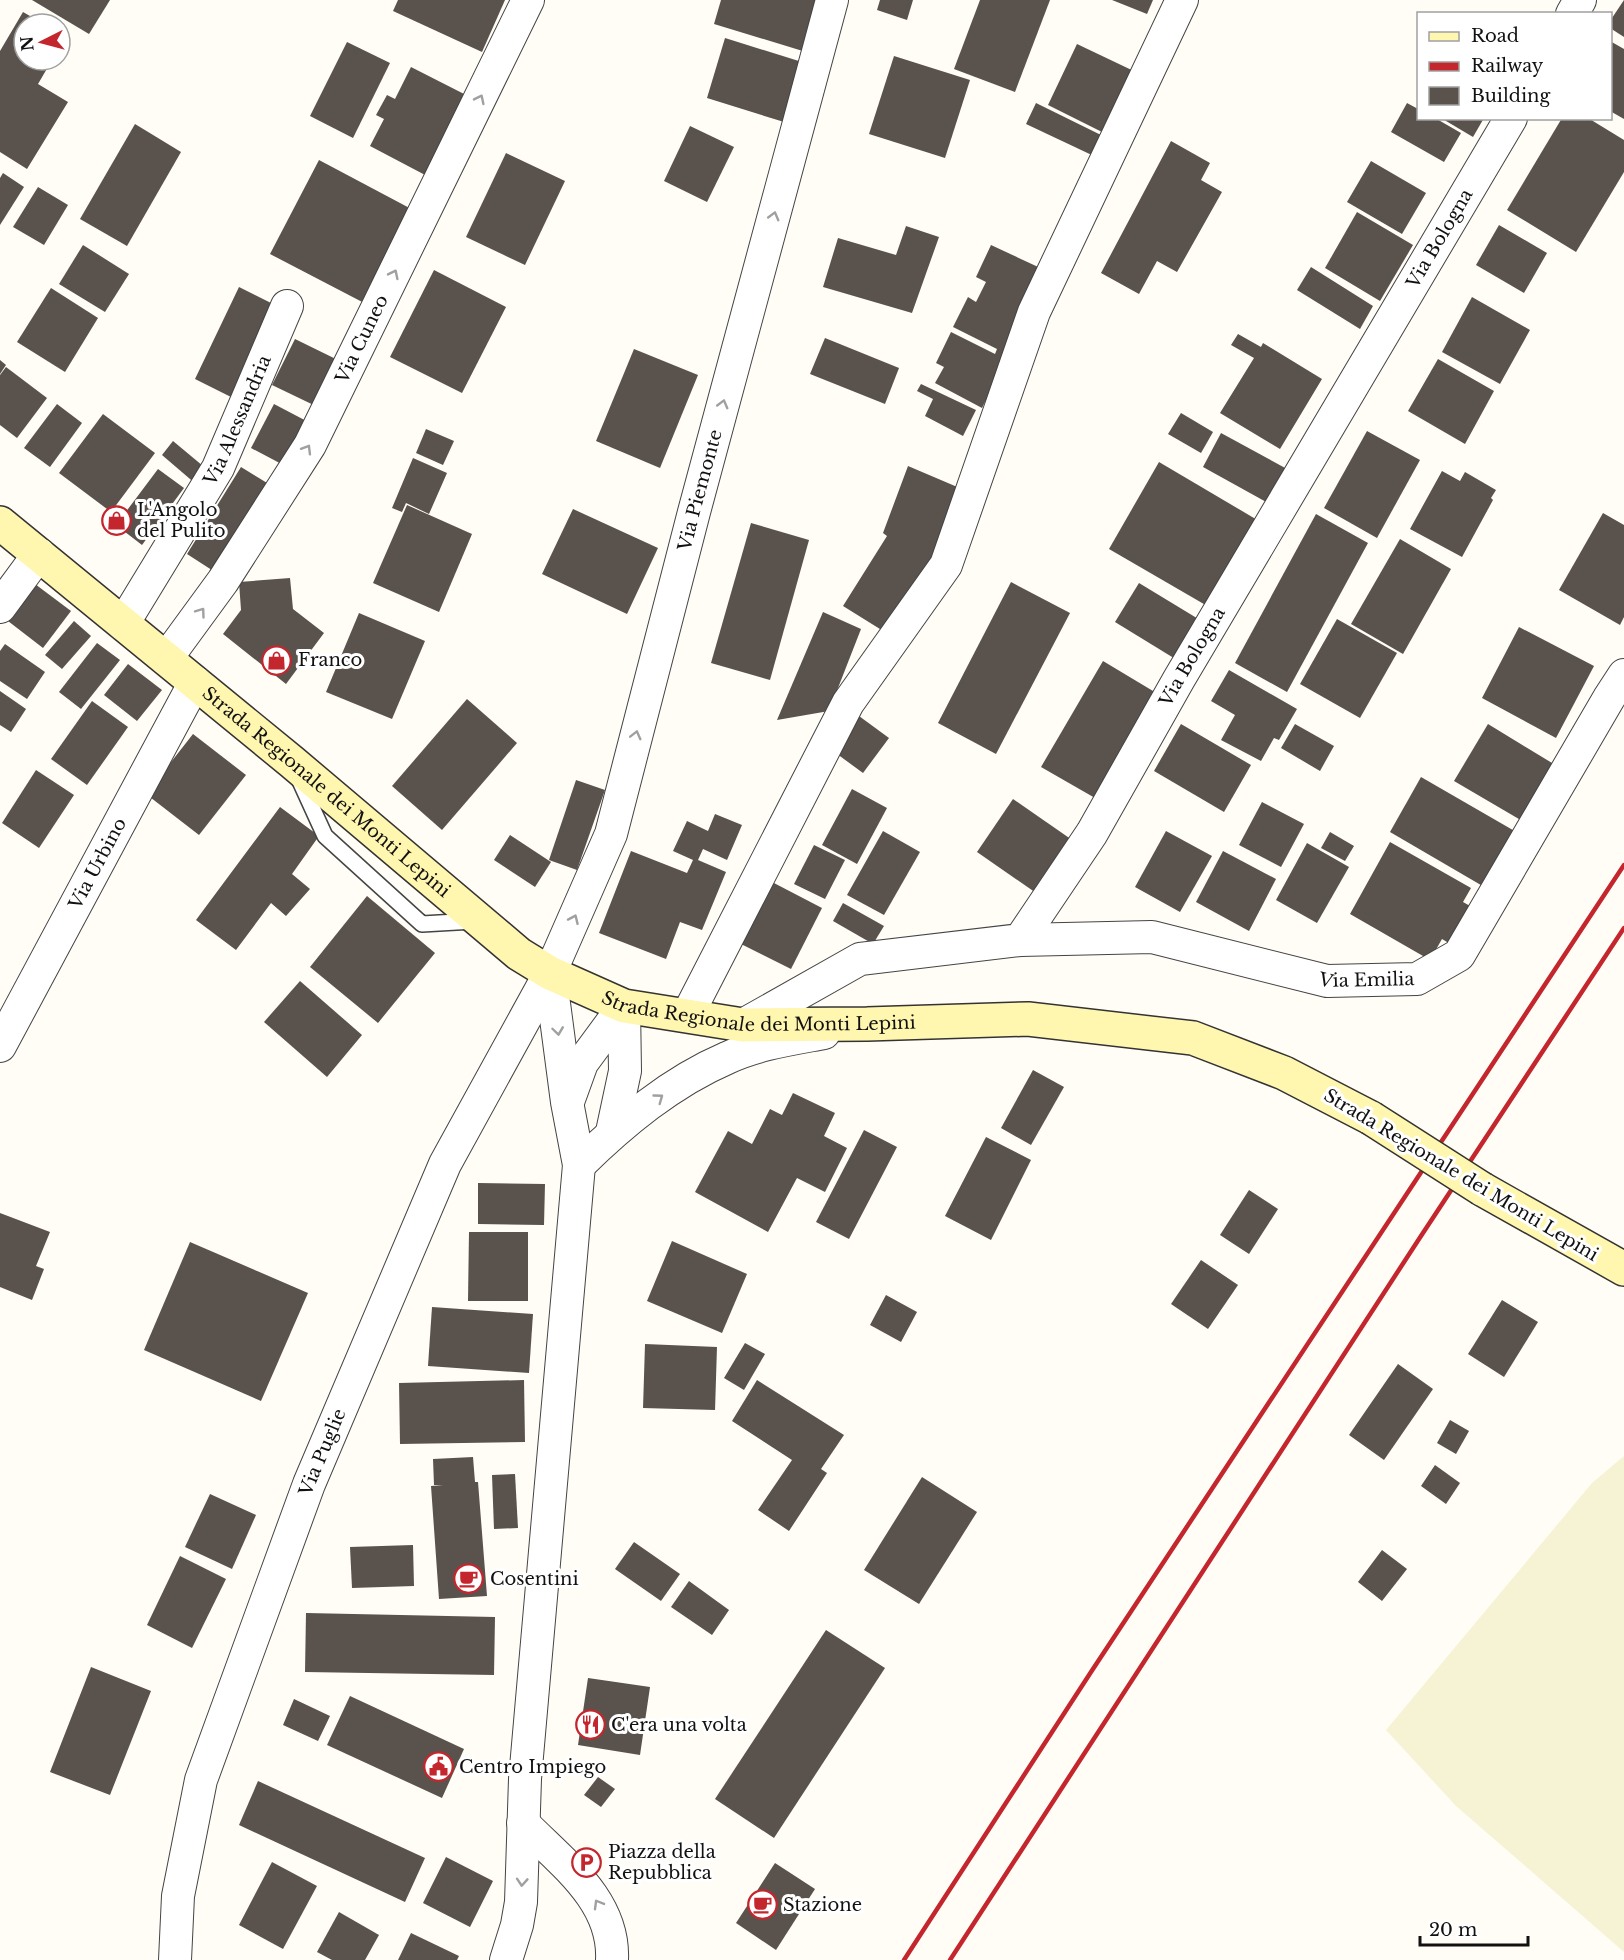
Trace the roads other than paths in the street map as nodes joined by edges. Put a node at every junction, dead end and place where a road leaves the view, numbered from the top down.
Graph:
1 (528, 0) edge
2 (832, 0) edge
3 (1182, 0) edge
4 (1510, 120) edge
5 (287, 306) dead end
6 (0, 523) edge
7 (39, 554) junction
8 (0, 607) edge
9 (123, 624) junction
10 (166, 659) junction
11 (1624, 675) edge
12 (195, 682) junction
13 (1020, 940) junction
14 (550, 973) junction
15 (624, 1006) junction
16 (687, 1016) junction
17 (867, 1024) junction
18 (743, 1025) junction
19 (0, 1046) edge
20 (567, 1102) junction
21 (612, 1132) junction
22 (579, 1165) junction
23 (1624, 1269) edge
24 (523, 1823) junction
25 (175, 1960) edge
26 (506, 1960) edge
27 (612, 1960) edge

10 -> 1 street, Via Cuneo
14 -> 2 street, Via Piemonte
3 - 16 street
4 - 13 street, Via Bologna
5 - 9 street, Via Alessandria
6 - 7 street, Strada Regionale dei Monti Lepini
7 - 8 street
7 - 9 street, Strada Regionale dei Monti Lepini
9 - 10 street, Strada Regionale dei Monti Lepini
10 - 12 street, Strada Regionale dei Monti Lepini
11 - 13 street, Via Emilia
12 - 14 street, Strada Regionale dei Monti Lepini
12 - 19 street, Via Urbino
13 - 18 street
14 - 15 street, Strada Regionale dei Monti Lepini
14 -> 20 street
14 - 25 street, Via Puglie
15 - 16 street, Strada Regionale dei Monti Lepini
15 - 20 street
15 - 21 street
16 - 18 street, Strada Regionale dei Monti Lepini
17 - 18 street, Strada Regionale dei Monti Lepini
21 -> 17 street
17 - 23 street, Strada Regionale dei Monti Lepini, bridge
20 - 22 street
21 - 22 street
22 - 24 street
24 -> 26 street
27 -> 24 street

